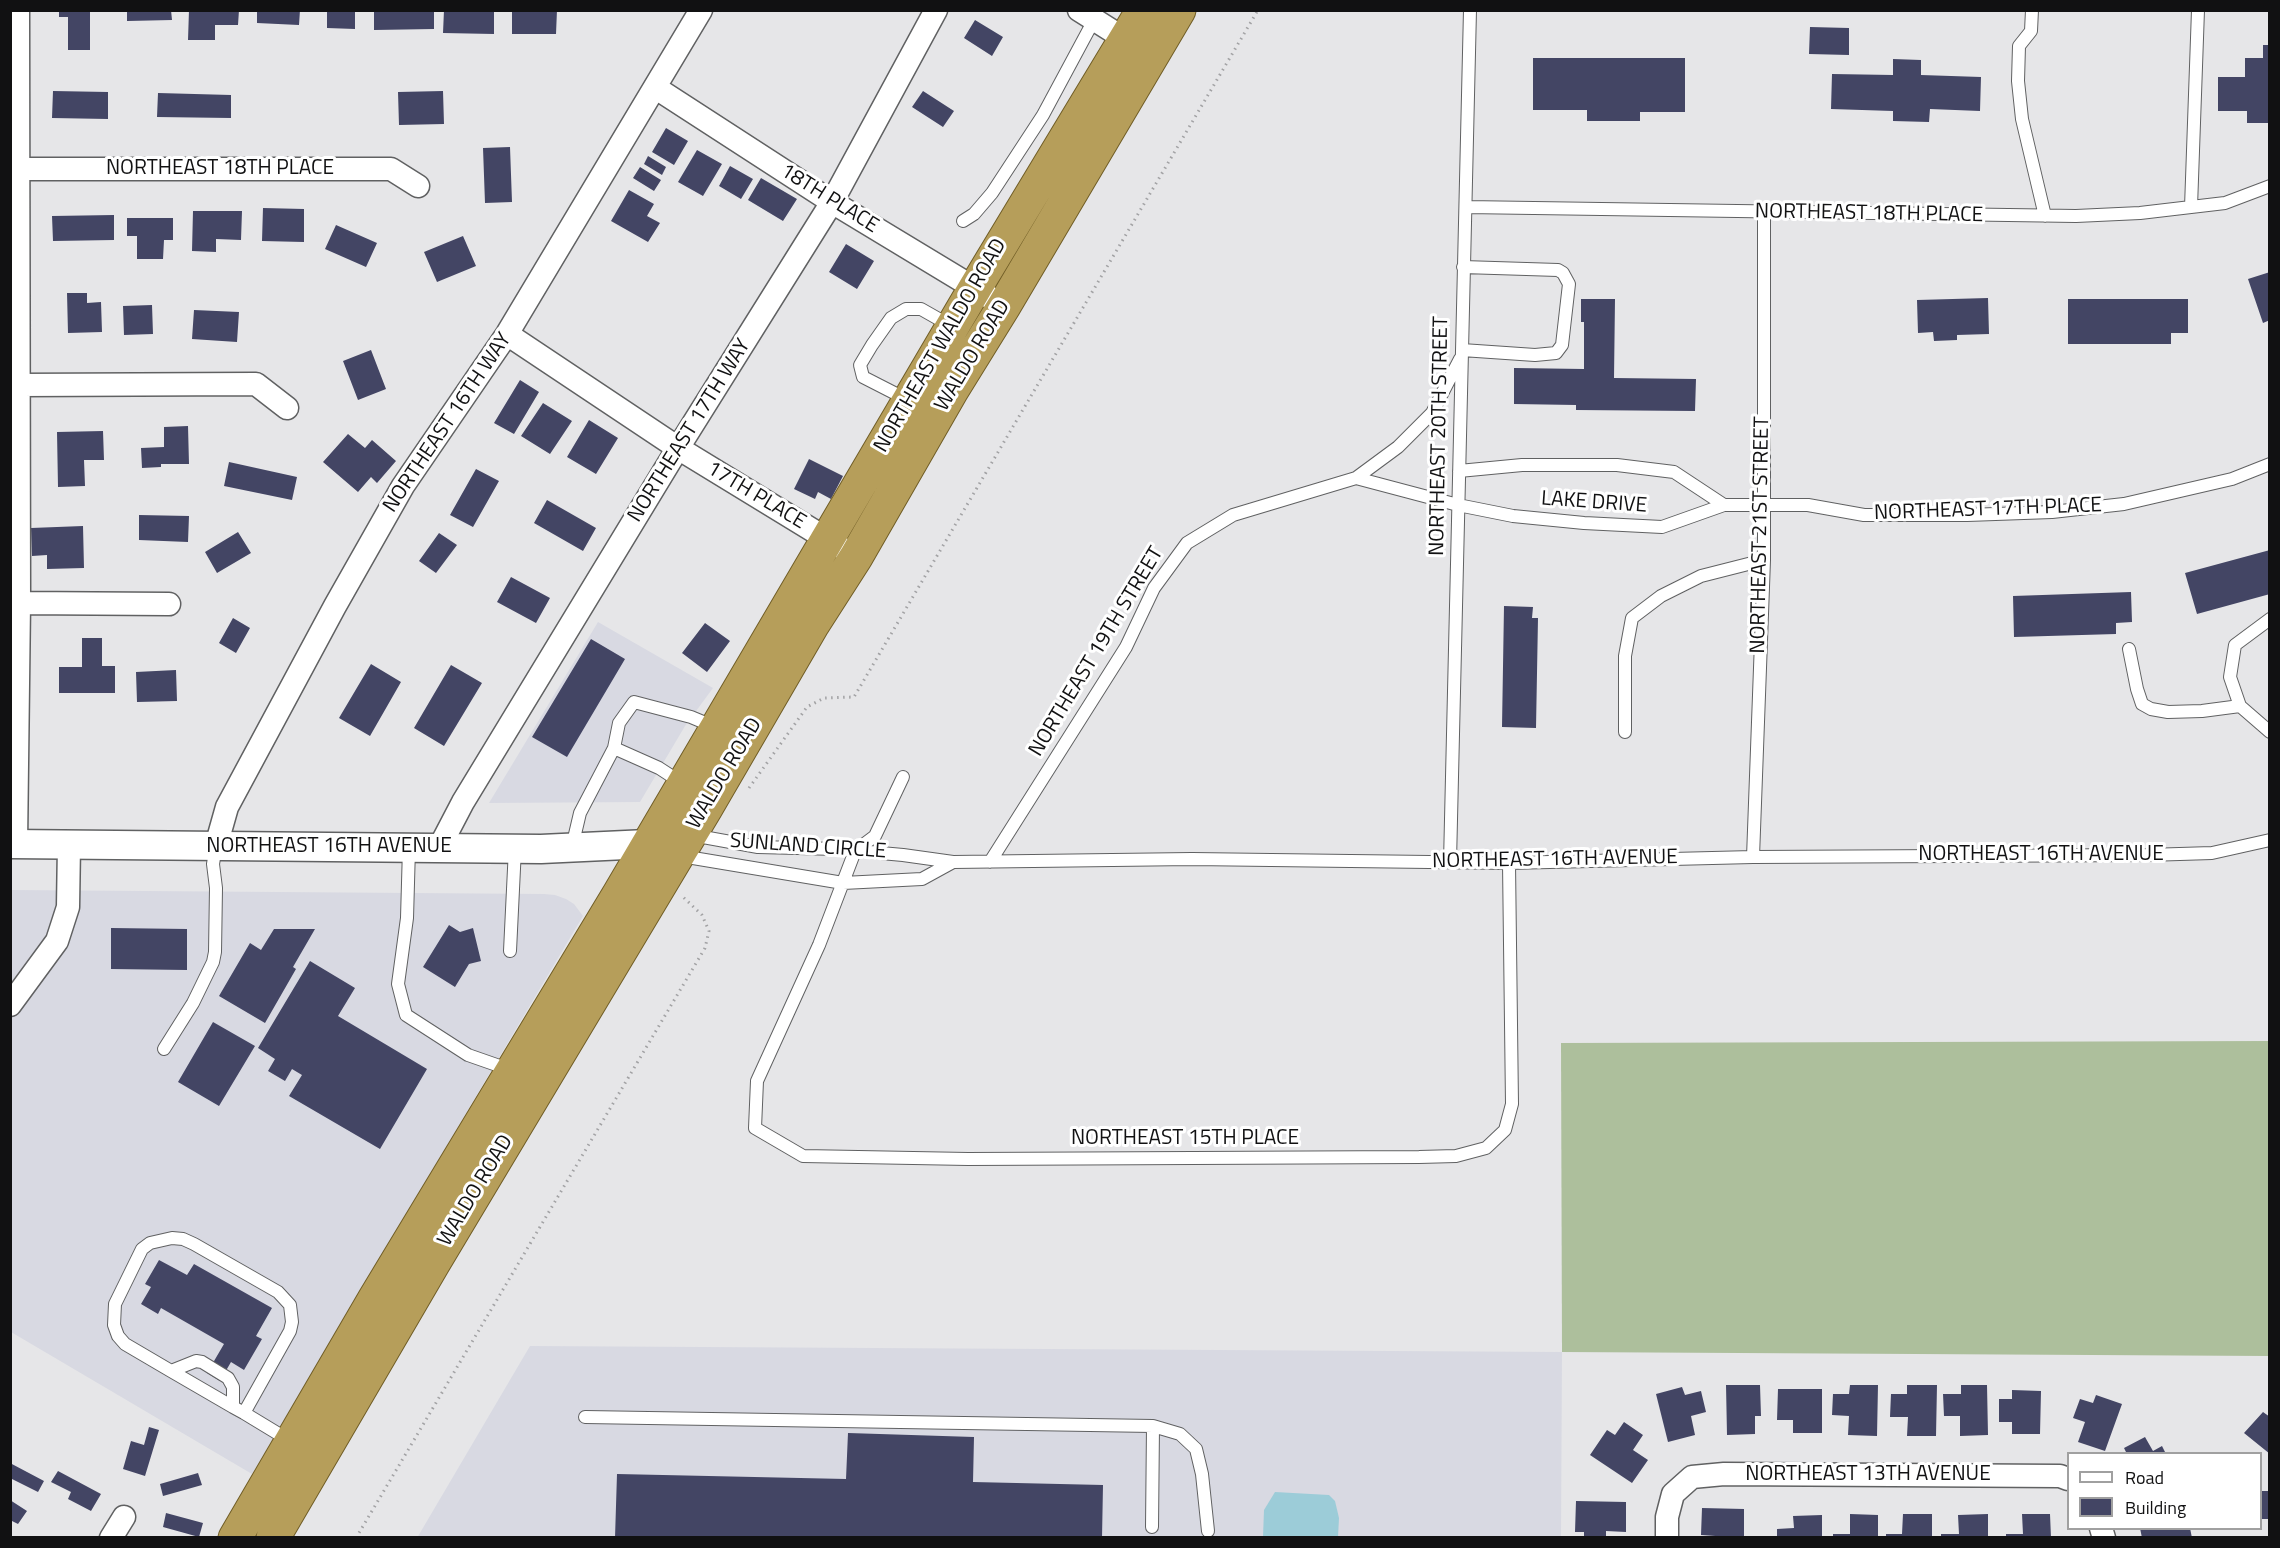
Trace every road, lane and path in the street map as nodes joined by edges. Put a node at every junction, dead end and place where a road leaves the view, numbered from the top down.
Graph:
1 (18, 10) edge
2 (701, 10) edge
3 (936, 10) edge
4 (1143, 10) edge
5 (1179, 10) edge
6 (1258, 10) edge
7 (1470, 10) edge
8 (2032, 10) edge
9 (2198, 10) edge
10 (1087, 15) edge
11 (1139, 48) junction
12 (656, 88) junction
13 (17, 170) junction
14 (418, 186) dead end
15 (2270, 186) edge
16 (832, 202) junction
17 (1466, 207) junction
18 (2192, 207) junction
19 (1764, 213) junction
20 (2045, 216) junction
21 (963, 221) dead end
22 (1463, 267) junction
23 (975, 288) junction
24 (1004, 306) junction
25 (952, 327) junction
26 (507, 334) junction
27 (1461, 353) junction
28 (19, 386) junction
29 (909, 401) junction
30 (288, 408) dead end
31 (678, 448) junction
32 (2270, 464) edge
33 (1459, 471) junction
34 (1356, 478) junction
35 (1762, 504) junction
36 (1458, 506) junction
37 (1724, 506) junction
38 (828, 539) junction
39 (856, 557) junction
40 (1764, 560) junction
41 (19, 603) junction
42 (169, 604) dead end
43 (2270, 619) edge
44 (2129, 649) dead end
45 (742, 683) joint
46 (2240, 706) junction
47 (717, 728) junction
48 (1625, 732) dead end
49 (2270, 732) edge
50 (614, 748) junction
51 (903, 777) dead end
52 (684, 785) junction
53 (745, 792) dead end
54 (2270, 840) edge
55 (13, 844) edge
56 (671, 844) junction
57 (69, 845) junction
58 (216, 846) junction
59 (572, 847) junction
60 (410, 848) junction
61 (439, 848) junction
62 (515, 848) junction
63 (855, 851) junction
64 (1753, 857) junction
65 (953, 862) junction
66 (990, 862) junction
67 (1450, 862) junction
68 (1509, 863) junction
69 (843, 883) junction
70 (678, 888) dead end
71 (510, 951) dead end
72 (10, 1005) edge
73 (164, 1049) dead end
74 (513, 1070) junction
75 (171, 1371) junction
76 (238, 1410) junction
77 (585, 1417) dead end
78 (1153, 1426) junction
79 (291, 1441) junction
80 (2067, 1479) edge
81 (124, 1517) dead end
82 (1152, 1527) dead end
83 (1208, 1531) dead end
84 (111, 1538) edge
85 (235, 1538) edge
86 (273, 1538) edge
87 (356, 1538) edge
88 (1667, 1538) edge

1 - 13 street
2 - 12 street, NORTHEAST 16TH WAY
3 - 16 street, NORTHEAST 17TH WAY
4 - 11 highway, NORTHEAST WALDO ROAD
5 - 11 highway, WALDO ROAD
6 - 53 path
7 - 17 lane, NORTHEAST 20TH STREET
8 - 20 lane
9 - 18 lane
10 - 11 street
10 - 21 lane
11 - 23 highway, NORTHEAST WALDO ROAD
11 - 24 highway, WALDO ROAD
12 - 16 street, 18TH PLACE
12 - 26 street, NORTHEAST 16TH WAY
13 - 14 street, NORTHEAST 18TH PLACE
13 - 28 street
15 - 18 lane, NORTHEAST 18TH PLACE
16 - 23 street, 18TH PLACE
16 - 31 street, NORTHEAST 17TH WAY
17 - 19 lane, NORTHEAST 18TH PLACE
17 - 22 lane, NORTHEAST 20TH STREET
18 - 20 lane, NORTHEAST 18TH PLACE
19 - 20 lane, NORTHEAST 18TH PLACE
19 - 35 lane, NORTHEAST 21ST STREET
22 - 27 lane, NORTHEAST 20TH STREET
22 - 27 lane
23 - 24 street, 18TH PLACE
23 - 25 highway, NORTHEAST WALDO ROAD
24 - 39 highway, WALDO ROAD
25 - 29 highway, NORTHEAST WALDO ROAD
25 - 29 lane
26 - 31 street, 17TH PLACE
26 - 58 street, NORTHEAST 16TH WAY
27 - 33 lane, NORTHEAST 20TH STREET
27 - 34 lane, NORTHEAST 19TH STREET
28 - 30 street
28 - 41 street
29 - 38 highway, NORTHEAST WALDO ROAD
31 - 38 street, 17TH PLACE
31 - 61 street, NORTHEAST 17TH WAY
32 - 35 lane, NORTHEAST 17TH PLACE
33 - 36 lane, NORTHEAST 20TH STREET
33 - 37 lane
34 - 36 lane, LAKE DRIVE
34 - 66 lane, NORTHEAST 19TH STREET
35 - 37 lane, NORTHEAST 17TH PLACE
35 - 40 lane, NORTHEAST 21ST STREET
36 - 37 lane, LAKE DRIVE
36 - 67 lane, NORTHEAST 20TH STREET
38 - 39 street, 17TH PLACE
38 - 45 highway, NORTHEAST WALDO ROAD
39 - 56 highway, WALDO ROAD
40 - 48 lane
40 - 64 lane, NORTHEAST 21ST STREET
41 - 42 street
41 - 55 street
43 - 46 lane
44 - 46 lane
45 - 47 highway, WALDO ROAD
46 - 49 lane
47 - 50 lane
47 - 52 highway, WALDO ROAD
50 - 52 lane
50 - 59 lane
51 - 63 lane
52 - 56 highway, WALDO ROAD
54 - 64 lane, NORTHEAST 16TH AVENUE
55 - 57 street, NORTHEAST 16TH AVENUE
56 - 59 street, NORTHEAST 16TH AVENUE
56 - 63 lane, SUNLAND CIRCLE
56 - 69 lane, SUNLAND CIRCLE
56 - 74 highway, WALDO ROAD
56 - 86 highway, WALDO ROAD
57 - 58 street, NORTHEAST 16TH AVENUE
57 - 72 street
58 - 60 street, NORTHEAST 16TH AVENUE
58 - 73 lane
59 - 62 street, NORTHEAST 16TH AVENUE
60 - 61 street, NORTHEAST 16TH AVENUE
60 - 74 lane
61 - 62 street, NORTHEAST 16TH AVENUE
62 - 71 lane
63 - 65 lane, SUNLAND CIRCLE
63 - 69 lane
64 - 68 lane, NORTHEAST 16TH AVENUE
65 - 66 lane, NORTHEAST 16TH AVENUE
65 - 69 lane, NORTHEAST 16TH AVENUE
66 - 67 lane, NORTHEAST 16TH AVENUE
67 - 68 lane, NORTHEAST 16TH AVENUE
68 - 69 lane, NORTHEAST 15TH PLACE
70 - 87 path
74 - 79 highway, WALDO ROAD
75 - 76 lane
75 - 76 lane
75 - 76 lane
76 - 79 lane
77 - 78 lane
78 - 82 lane
78 - 83 lane
79 - 85 highway, WALDO ROAD
80 - 88 street, NORTHEAST 13TH AVENUE
81 - 84 street

